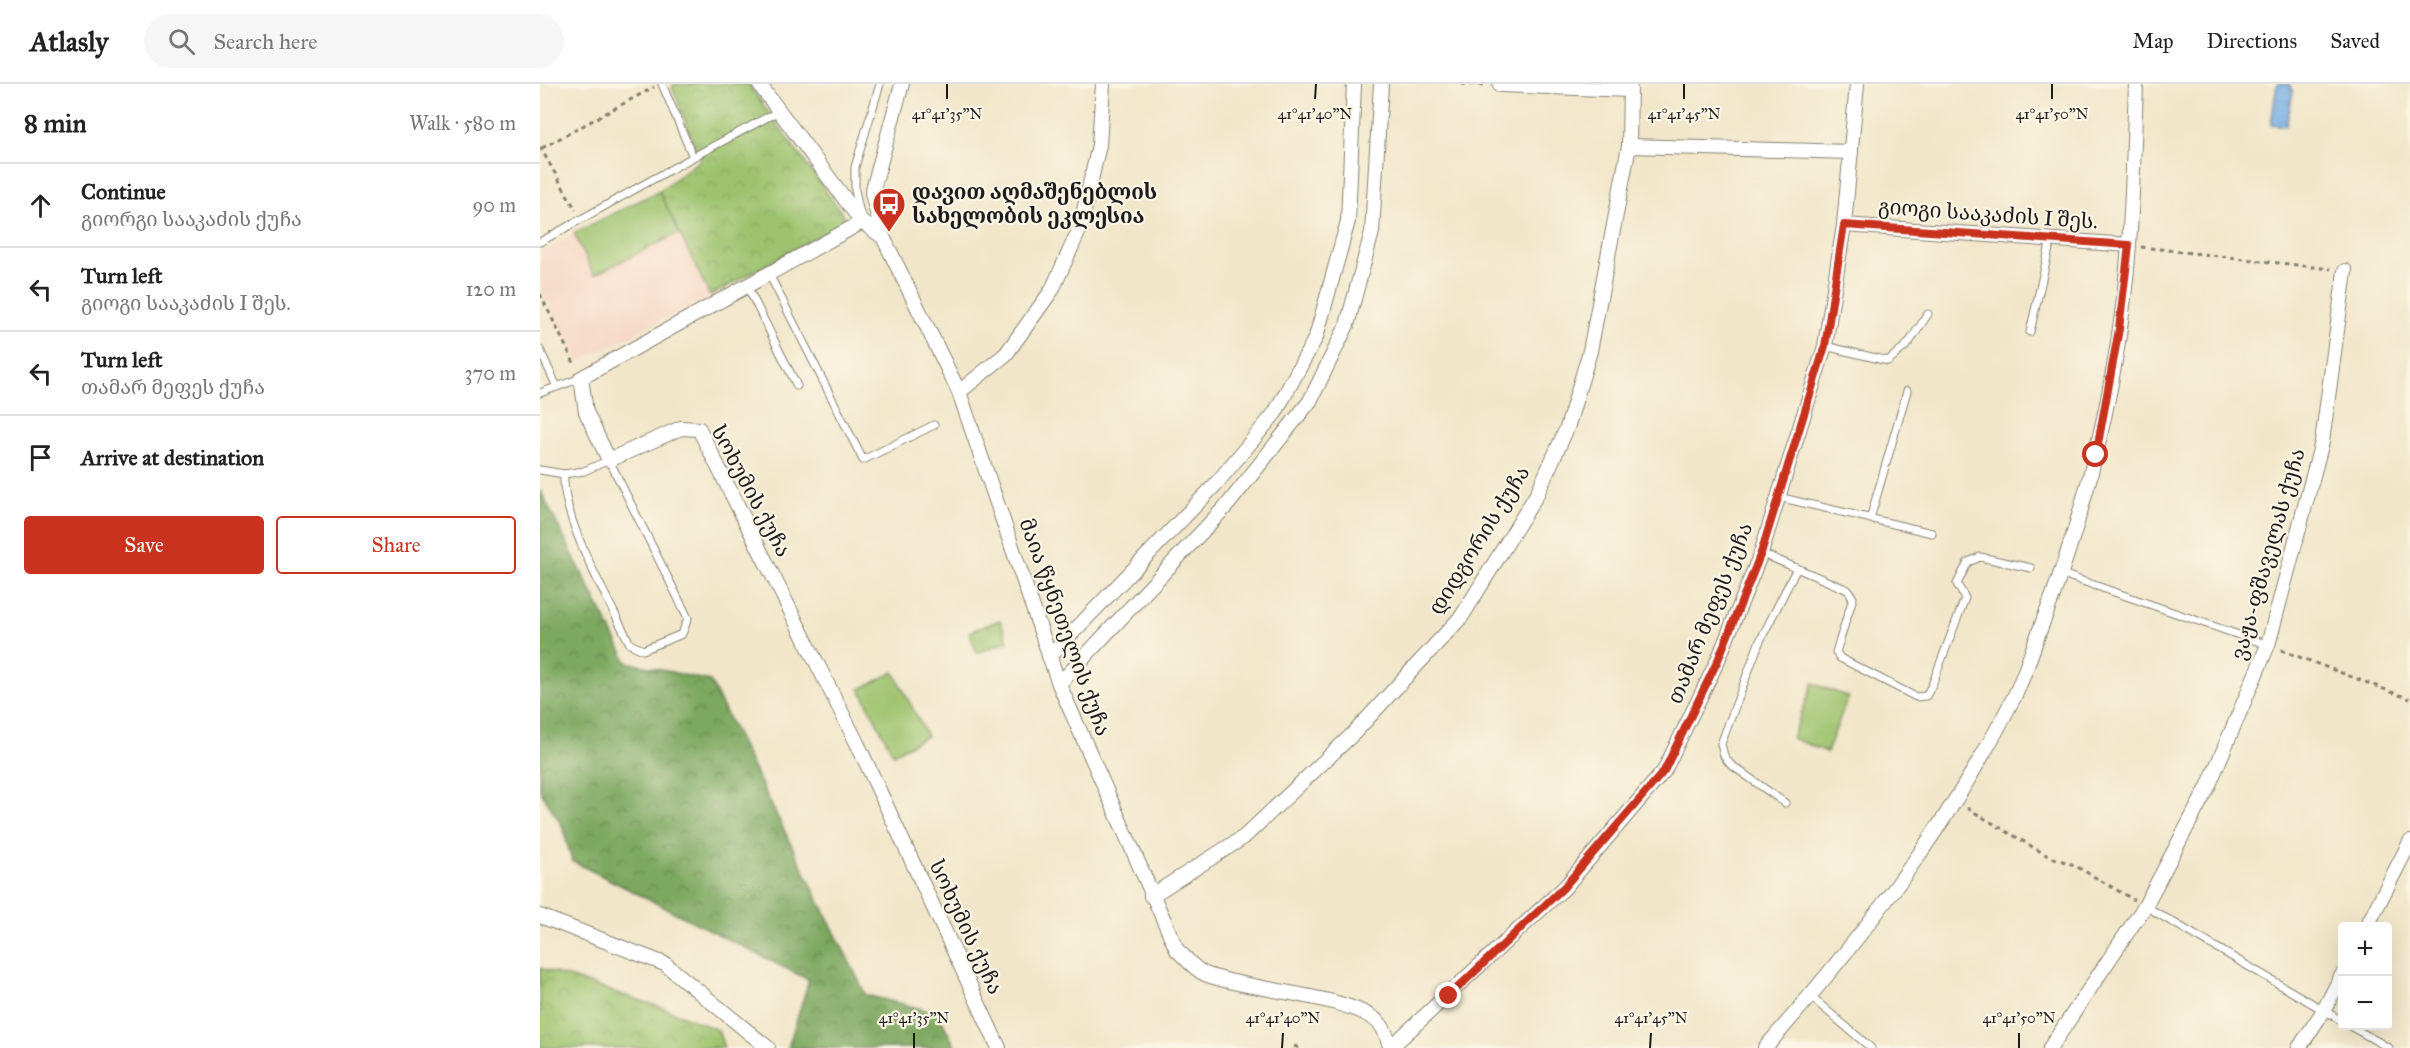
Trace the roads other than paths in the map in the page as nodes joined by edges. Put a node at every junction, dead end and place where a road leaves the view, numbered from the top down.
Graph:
1 (661, 84) edge
2 (759, 84) edge
3 (880, 84) edge
4 (902, 84) edge
5 (1103, 84) edge
6 (1354, 84) edge
7 (1381, 84) edge
8 (1857, 84) edge
9 (2136, 84) edge
10 (1500, 85) edge
11 (1630, 87) edge
12 (779, 111) junction
13 (1629, 146) junction
14 (1851, 152) junction
15 (693, 157) junction
16 (1350, 193) junction
17 (1375, 193) junction
18 (862, 222) junction
19 (1844, 225) junction
20 (883, 237) junction
21 (2051, 240) junction
22 (540, 242) edge
23 (2129, 245) junction
24 (2345, 271) road end
25 (769, 274) junction
26 (747, 286) junction
27 (1928, 314) dead end
28 (2030, 332) dead end
29 (1825, 346) junction
30 (540, 350) edge
31 (581, 378) junction
32 (796, 386) dead end
33 (557, 387) junction
34 (1908, 391) dead end
35 (959, 392) junction
36 (540, 393) edge
37 (934, 425) dead end
38 (609, 460) junction
39 (540, 470) edge
40 (564, 474) junction
41 (1778, 497) junction
42 (1870, 519) junction
43 (1932, 533) dead end
44 (1165, 536) junction
45 (1180, 552) junction
46 (1761, 553) junction
47 (1797, 568) junction
48 (2031, 568) dead end
49 (2062, 574) junction
50 (1124, 579) junction
51 (1141, 595) junction
52 (2268, 645) junction
53 (1049, 657) junction
54 (1059, 684) junction
55 (1785, 803) dead end
56 (2410, 842) edge
57 (1151, 896) junction
58 (2145, 906) junction
59 (540, 916) edge
60 (2370, 922) edge
61 (2342, 976) edge
62 (1810, 996) junction
63 (2325, 1010) junction
64 (2338, 1018) edge
65 (2357, 1030) edge
66 (1390, 1047) edge
67 (768, 1048) edge
68 (999, 1048) edge
69 (1765, 1048) edge
70 (1870, 1048) edge
71 (2050, 1048) edge
72 (2299, 1048) edge
73 (2389, 1048) edge

1 - 15 lane
2 - 12 street
3 - 18 lane
4 - 20 street, მაია წყნეთელის ქუჩა
5 - 35 street
6 - 16 street
7 - 17 street
8 - 14 street, თამარ მეფეს ქუჩა
9 - 23 street
10 - 11 street
11 - 13 street, დიდგორის ქუჩა
12 - 15 lane
12 - 18 street
13 - 14 street
13 - 57 street, დიდგორის ქუჩა
14 - 19 street, თამარ მეფეს ქუჩა
15 - 22 lane
16 - 17 street
16 - 44 street
17 - 45 street
18 - 20 street
18 - 25 street
19 - 21 street, გიოგი სააკაძის I შეს.
19 - 29 street, თამარ მეფეს ქუჩა
20 - 35 street, მაია წყნეთელის ქუჩა
21 - 23 street, გიოგი სააკაძის I შეს.
21 - 28 lane
23 - 49 street
24 - 52 street, ვაჟა-ფშაველას ქუჩა
25 - 26 street
25 - 37 lane
26 - 31 street
26 - 32 lane
27 - 29 lane
29 - 41 street, თამარ მეფეს ქუჩა
30 - 33 lane
31 - 33 lane
31 - 38 street
33 - 36 lane
34 - 42 lane
35 - 53 street, მაია წყნეთელის ქუჩა
38 - 40 lane
38 - 40 lane
38 - 68 street, სოხუმის ქუჩა
39 - 40 lane
41 - 42 lane
41 - 46 street, თამარ მეფეს ქუჩა
42 - 43 lane
44 - 45 street
44 - 50 street
45 - 51 street
46 - 47 lane
46 - 66 street, თამარ მეფეს ქუჩა
47 - 48 lane
47 - 55 lane
49 - 52 lane
49 - 62 street
50 - 51 street
50 - 53 street
51 - 54 street
52 - 58 street, ვაჟა-ფშაველას ქუჩა
53 - 54 street, მაია წყნეთელის ქუჩა
54 - 57 street, მაია წყნეთელის ქუჩა
56 - 60 street
57 - 66 street, მაია წყნეთელის ქუჩა
58 - 63 lane
58 - 71 street, ვაჟა-ფშაველას ქუჩა
59 - 67 street
61 - 63 street
62 - 69 street
62 - 70 lane
63 - 64 lane
63 - 72 street
65 - 73 lane

